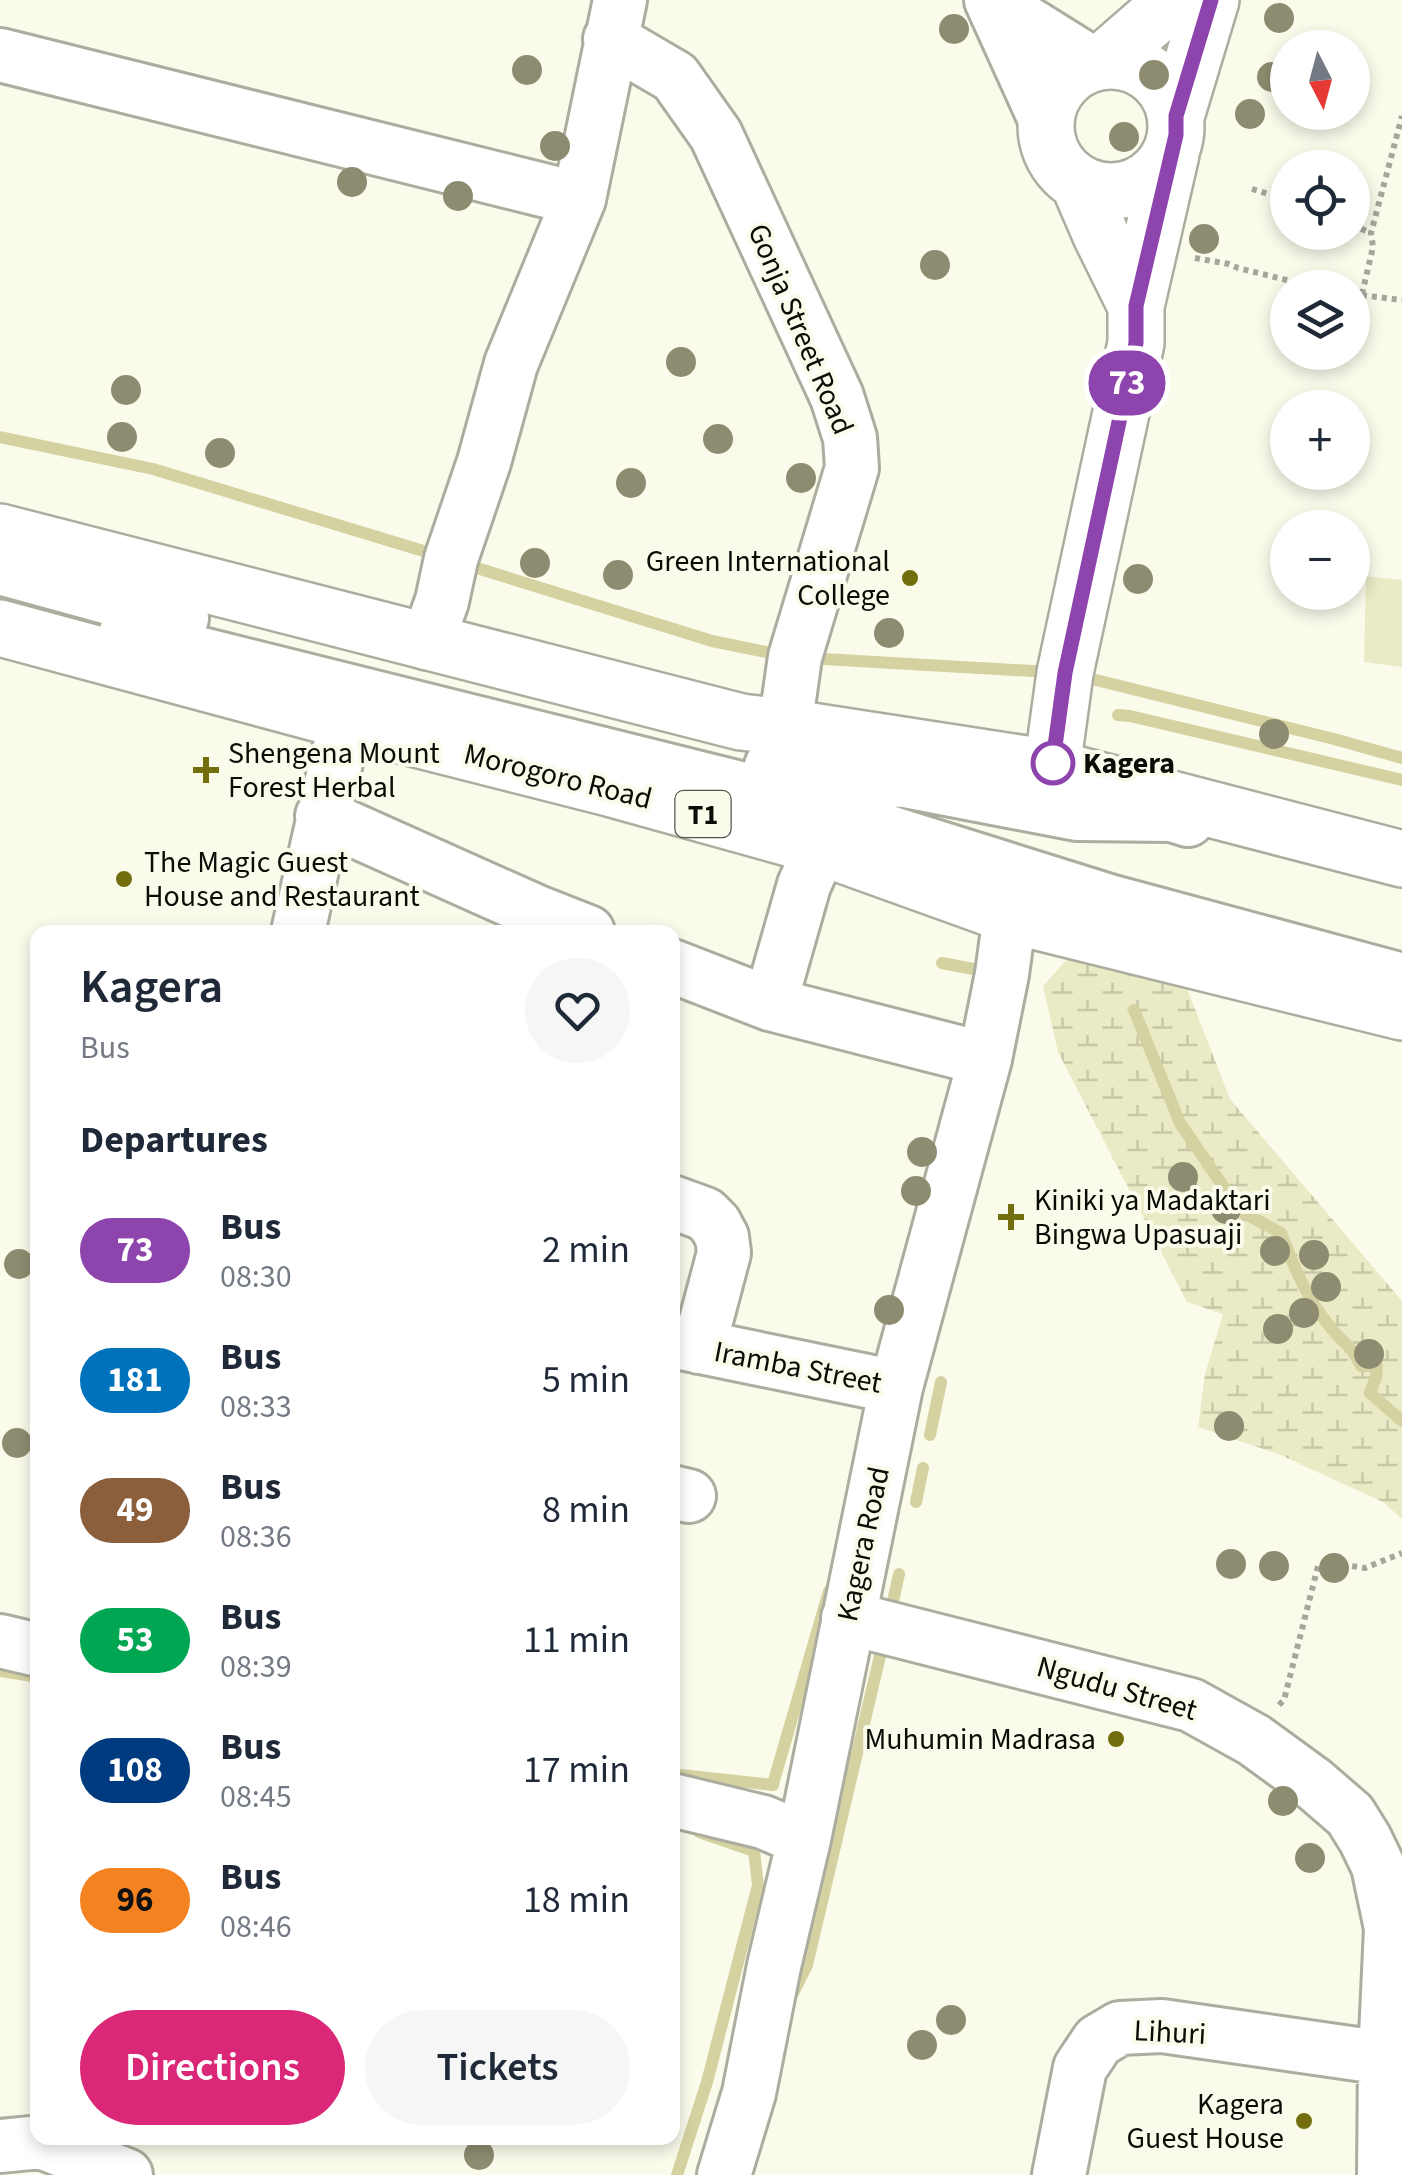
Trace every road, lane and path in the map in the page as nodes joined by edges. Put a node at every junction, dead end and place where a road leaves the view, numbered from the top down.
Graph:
1 (1174, 0) edge
2 (1211, 0) edge
3 (991, 1) edge
4 (615, 20) edge
5 (0, 55) edge
6 (1099, 62) junction
7 (1402, 116) edge
8 (1045, 119) junction
9 (1173, 135) junction
10 (1079, 184) junction
11 (1252, 189) dead end
12 (1270, 194) edge
13 (579, 199) junction
14 (1371, 233) joint
15 (1149, 253) junction
16 (1368, 270) edge
17 (1270, 275) edge
18 (1370, 295) edge
19 (1402, 300) edge
20 (1136, 306) junction
21 (0, 532) edge
22 (0, 568) edge
23 (0, 605) edge
24 (0, 628) edge
25 (427, 644) junction
26 (353, 723) junction
27 (785, 727) junction
28 (1052, 768) junction
29 (322, 816) junction
30 (821, 847) junction
31 (1402, 859) edge
32 (1402, 877) edge
33 (1010, 915) junction
34 (299, 925) edge
35 (570, 925) edge
36 (680, 969) edge
37 (1402, 980) edge
38 (770, 1004) junction
39 (1402, 1012) edge
40 (985, 1060) junction
41 (680, 1205) edge
42 (686, 1344) edge
43 (896, 1387) junction
44 (1402, 1553) edge
45 (848, 1618) junction
46 (0, 1641) edge
47 (30, 1648) edge
48 (1254, 1740) junction
49 (680, 1802) edge
50 (804, 1839) junction
51 (1384, 2058) junction
52 (30, 2143) edge
53 (49, 2145) edge
54 (0, 2146) edge
55 (126, 2175) edge
56 (724, 2175) edge
57 (1059, 2175) edge
58 (1384, 2175) edge

1 - 6 main road
2 - 9 main road
3 - 6 street
3 - 8 street
4 - 13 street
4 - 27 street, Gonja Street Road
5 - 13 street
6 - 8 main road
6 - 9 main road
7 - 14 path
8 - 10 main road
9 - 10 main road
9 - 15 main road
10 - 20 main road
11 - 12 path
13 - 25 street
14 - 16 path
15 - 17 path
15 - 20 main road
18 - 19 path
20 - 28 main road
21 - 25 main road
22 - 32 street, Morogoro Road
23 - 37 street, Morogoro Road
24 - 26 main road, Morogoro Road / T1
25 - 27 main road
26 - 29 street
26 - 30 main road, Morogoro Road / T1
27 - 28 main road
28 - 31 main road
29 - 34 street
29 - 35 street
30 - 33 main road, Morogoro Road / T1
30 - 38 street
33 - 39 main road, Morogoro Road / T1
33 - 40 street, Kagera Road
36 - 38 street
38 - 40 street
40 - 43 street, Kagera Road
41 - 42 street
42 - 43 street, Iramba Street
43 - 45 street, Kagera Road
44 - 48 path
45 - 48 street, Ngudu Street
45 - 50 street, Kagera Road
46 - 47 street
48 - 51 street, Ngudu Street
49 - 50 street
50 - 56 street, Kagera Road
51 - 57 street, Lihuri
51 - 58 street, Ngudu Street
52 - 54 street
53 - 55 street

